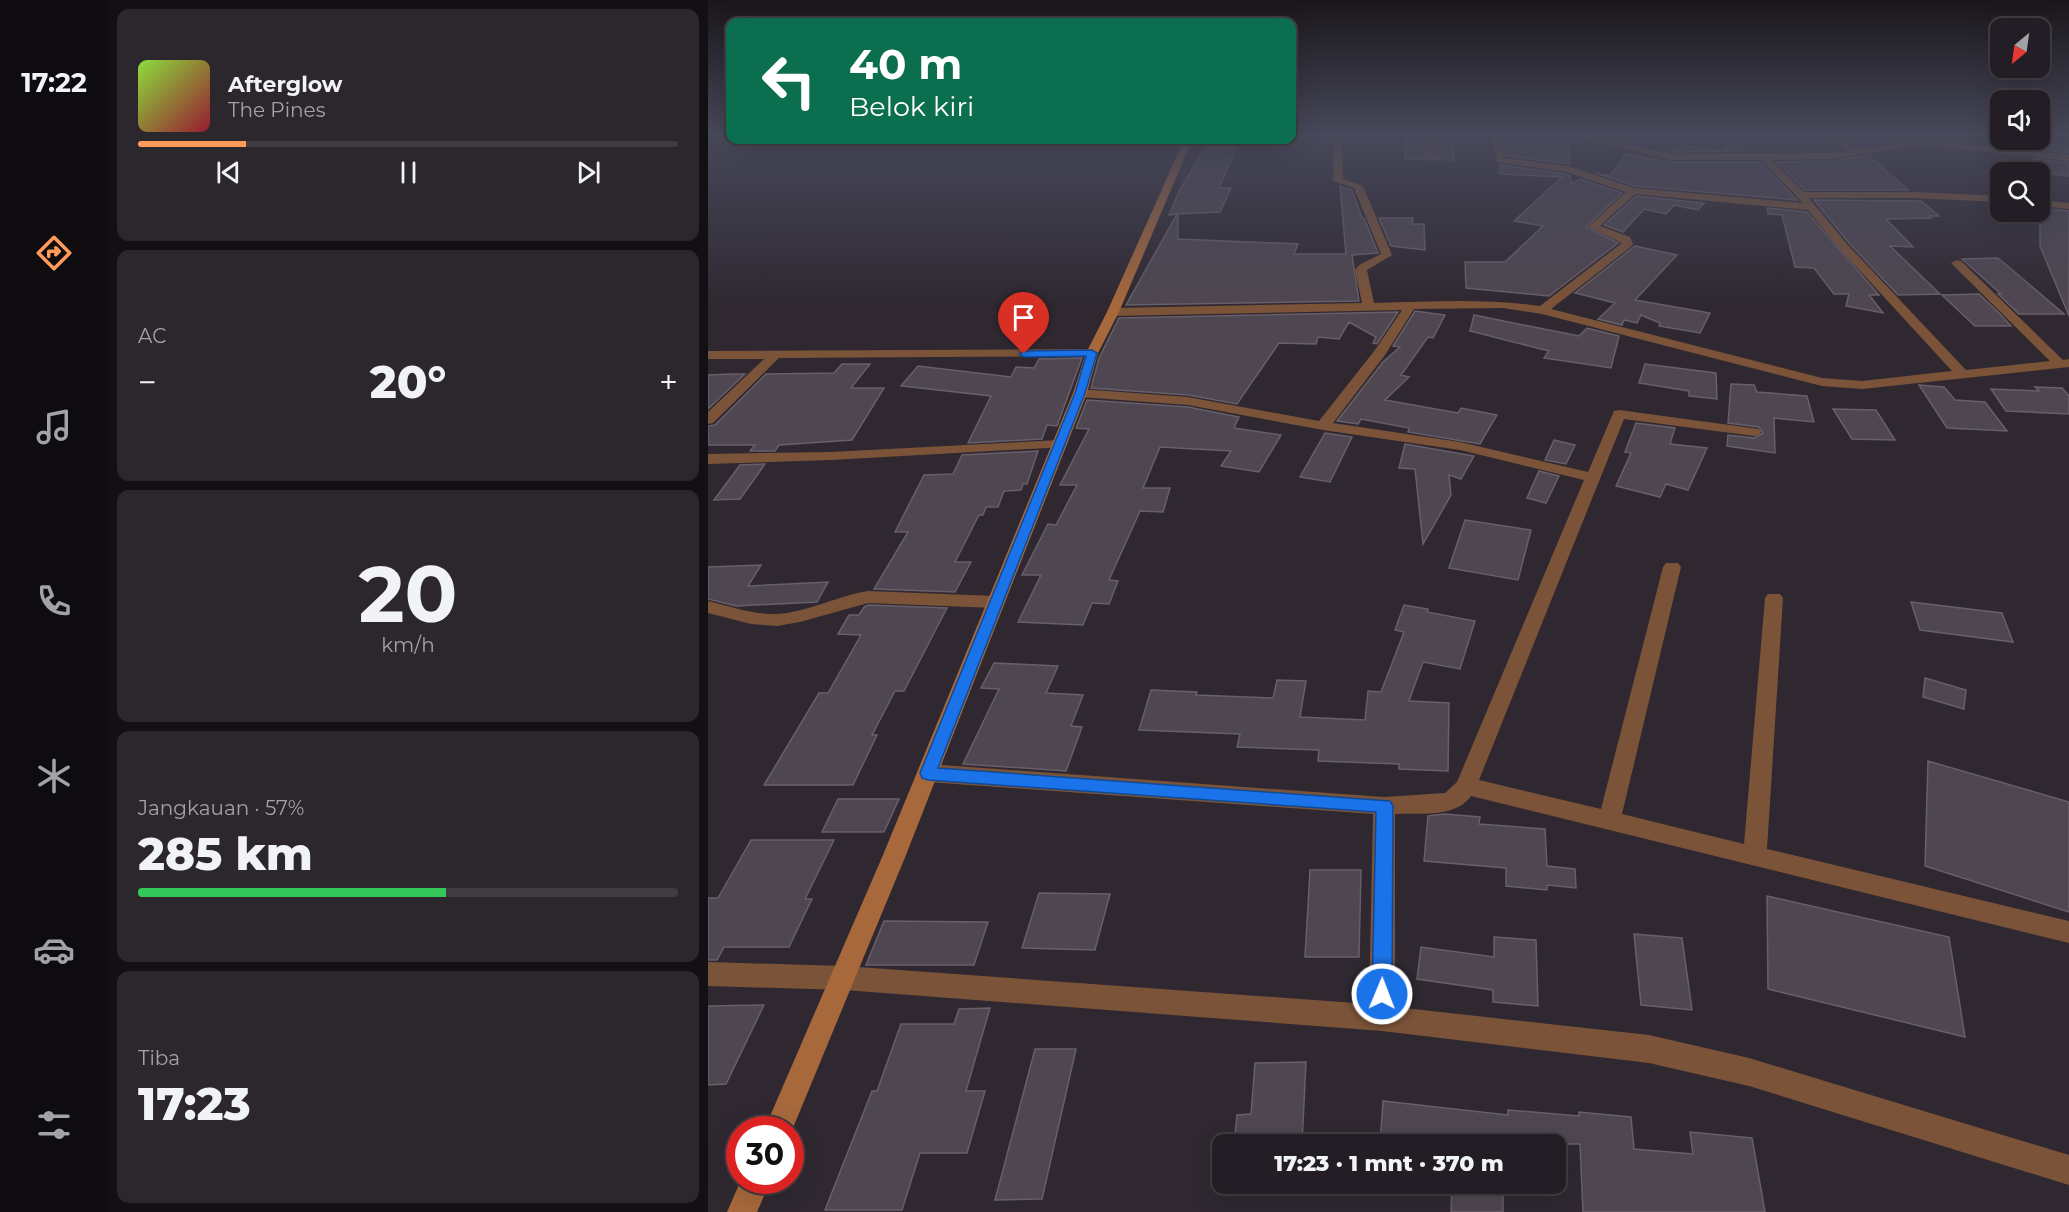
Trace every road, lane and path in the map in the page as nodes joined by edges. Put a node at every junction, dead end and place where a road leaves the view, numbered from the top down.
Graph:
1 (1633, 191) edge
2 (1166, 192) edge
3 (1360, 192) edge
4 (1639, 192) edge
5 (1798, 192) edge
6 (1801, 195) junction
7 (1990, 198) edge
8 (2050, 204) edge
9 (2069, 206) edge
10 (1810, 207) junction
11 (1958, 263) dead end
12 (1412, 304) junction
13 (1368, 305) junction
14 (1542, 310) junction
15 (1113, 312) junction
16 (1092, 353) junction
17 (708, 355) edge
18 (775, 355) junction
19 (2065, 364) edge
20 (1963, 375) junction
21 (1080, 393) junction
22 (708, 420) edge
23 (1323, 426) junction
24 (1754, 432) dead end
25 (1060, 444) junction
26 (708, 459) edge
27 (1594, 478) junction
28 (1672, 567) dead end
29 (1774, 598) dead end
30 (996, 602) junction
31 (708, 607) edge
32 (928, 773) junction
33 (1466, 786) junction
34 (1384, 806) junction
35 (1609, 821) junction
36 (1755, 856) junction
37 (2069, 932) edge
38 (708, 974) edge
39 (844, 978) junction
40 (1382, 1018) junction
41 (784, 1116) edge
42 (2069, 1170) edge
43 (750, 1194) edge
44 (742, 1212) edge

1 - 14 street
2 - 15 street
3 - 13 street
4 - 10 street
5 - 6 street
6 - 7 street
6 - 10 street
8 - 9 street
10 - 20 street
11 - 19 street
12 - 13 street
12 - 14 street
12 - 23 street
13 - 15 street
14 - 20 street
15 - 16 street
16 - 18 street
16 - 21 street
17 - 18 street
18 - 22 street
19 - 20 street
21 - 23 street
21 - 25 street
23 - 27 street
24 - 27 street
25 - 26 street
25 - 30 street
27 - 33 street
28 - 35 street
29 - 36 street
30 - 31 street
30 - 32 street
32 - 34 street
32 - 39 street
33 - 34 street
33 - 35 street
34 - 40 street
35 - 36 street
36 - 37 street
38 - 39 street
39 - 40 street
39 - 41 street
40 - 42 street
43 - 44 street

